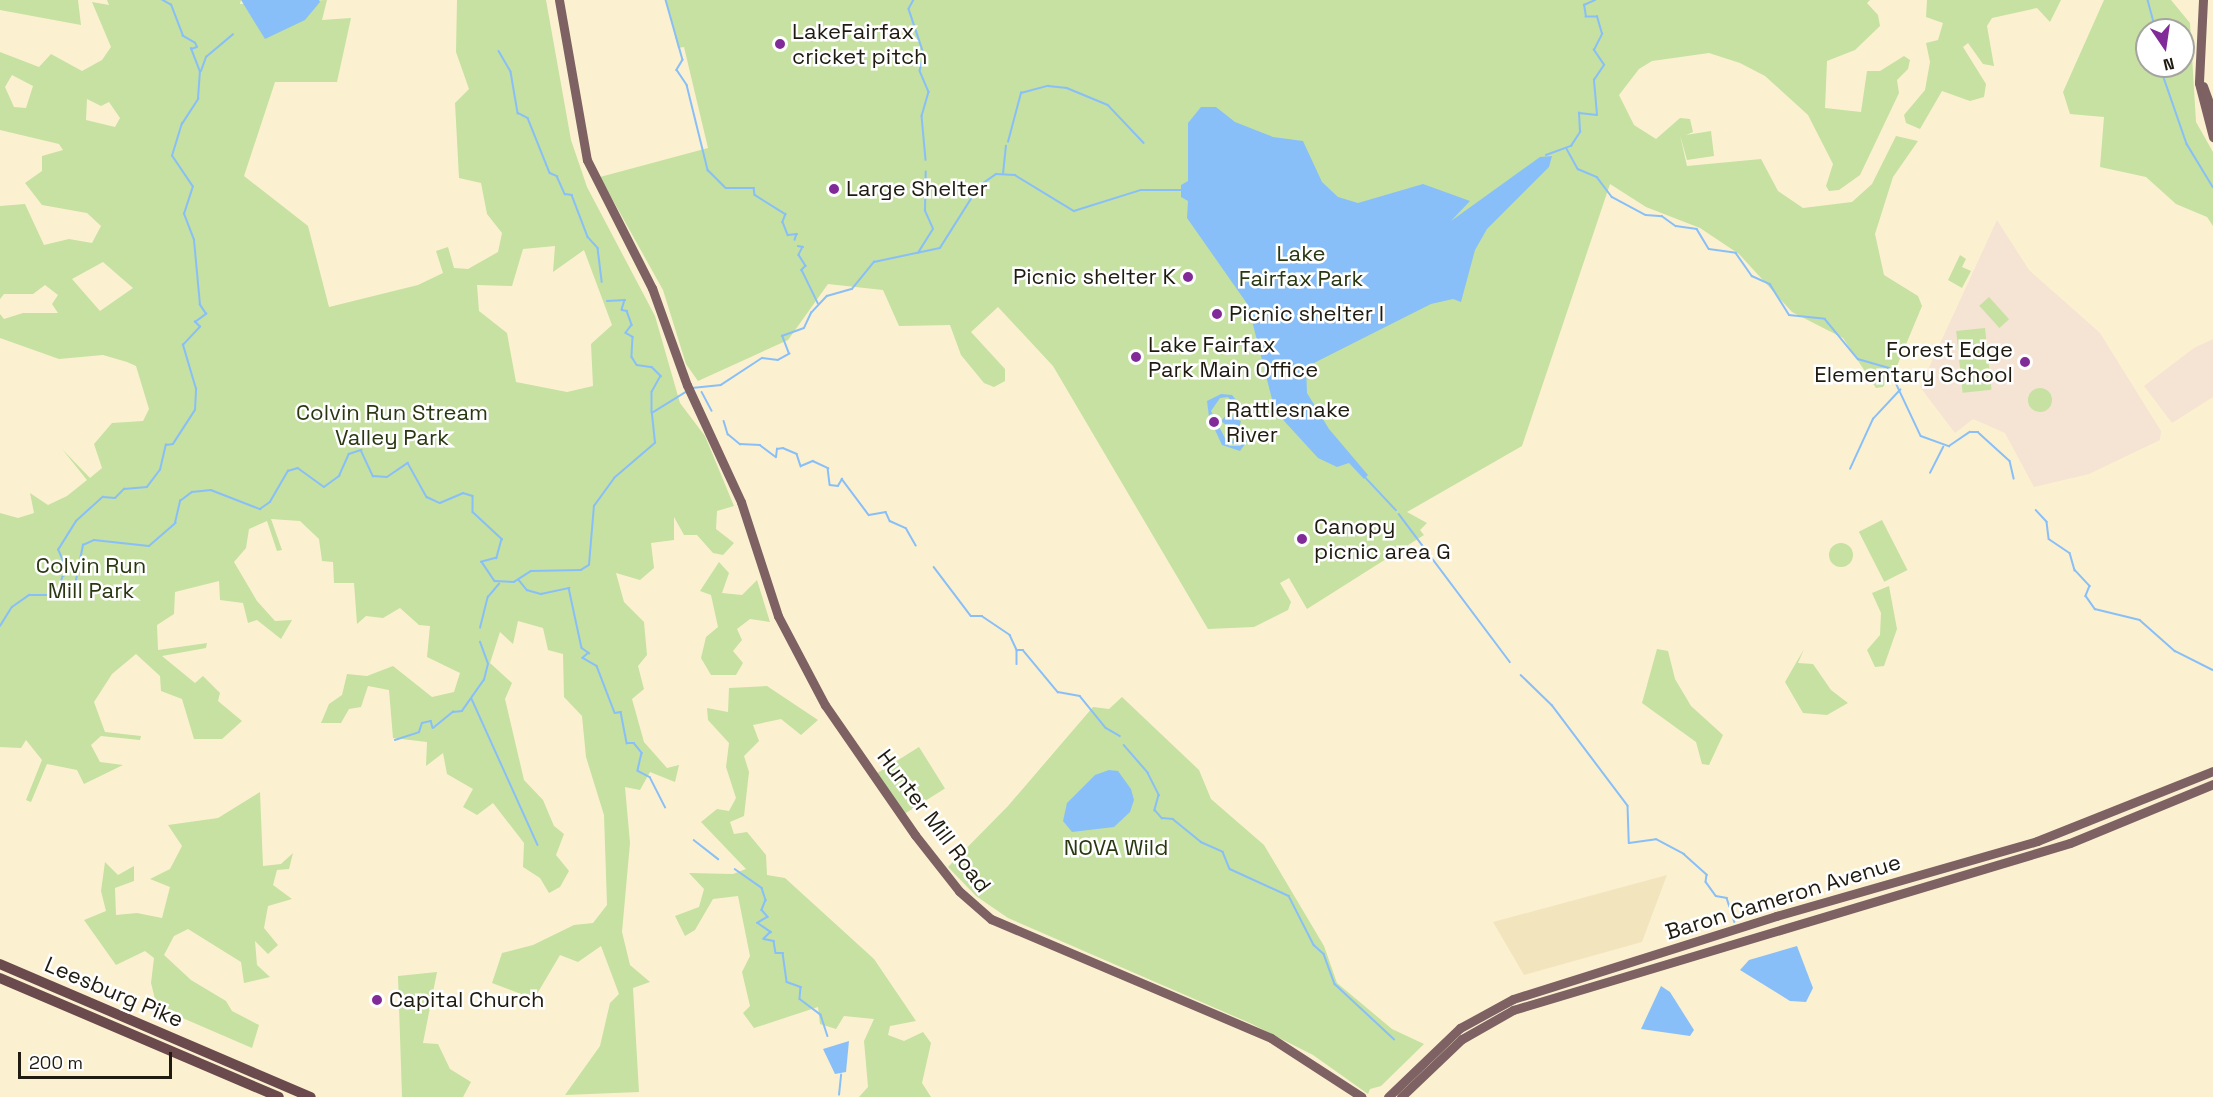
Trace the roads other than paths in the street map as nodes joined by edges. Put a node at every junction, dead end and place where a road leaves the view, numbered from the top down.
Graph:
1 (559, 0) edge
2 (2203, 0) edge
3 (2198, 70) junction
4 (2213, 113) edge
5 (2213, 137) edge
6 (2213, 771) edge
7 (2213, 784) edge
8 (0, 964) edge
9 (0, 978) edge
10 (279, 1097) edge
11 (311, 1097) edge
12 (1362, 1097) edge
13 (1388, 1097) edge
14 (1401, 1097) edge

1 - 12 main road, Hunter Mill Road
2 - 3 main road
3 - 4 main road
3 - 5 main road
6 - 13 main road, Baron Cameron Avenue
7 - 14 main road, Baron Cameron Avenue
8 - 11 highway, Leesburg Pike
9 - 10 highway, Leesburg Pike

